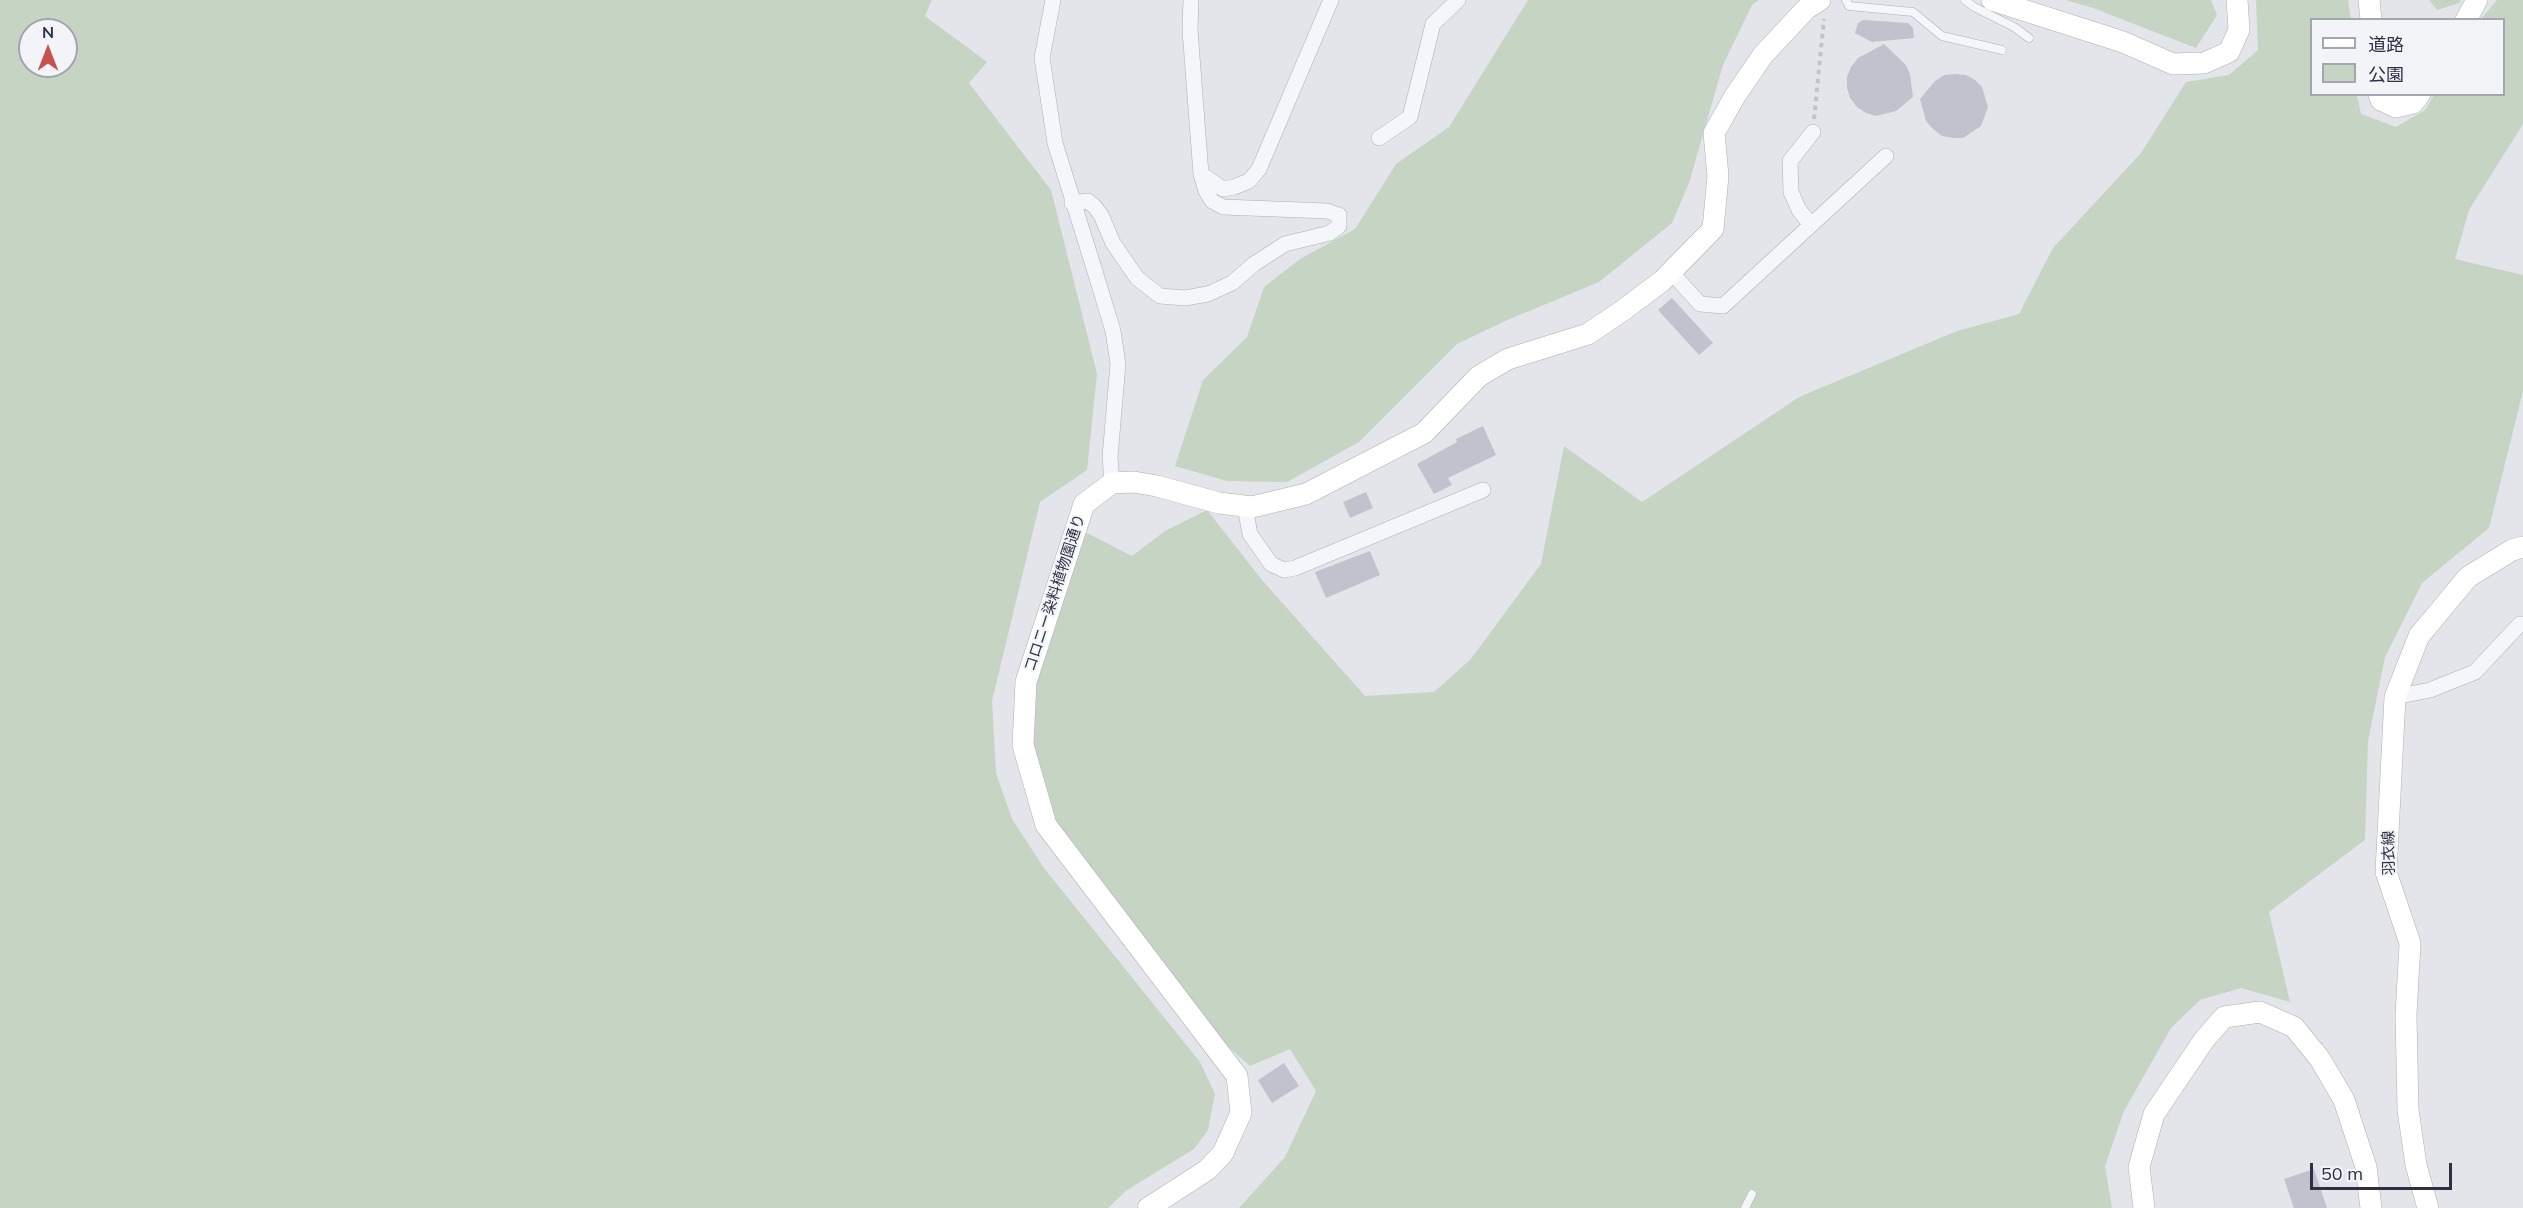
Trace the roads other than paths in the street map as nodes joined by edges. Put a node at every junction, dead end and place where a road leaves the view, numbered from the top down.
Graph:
1 (1053, 0) edge
2 (1191, 0) edge
3 (1331, 0) edge
4 (1458, 0) edge
5 (1846, 0) edge
6 (1965, 0) edge
7 (1992, 0) edge
8 (2237, 0) edge
9 (2369, 0) edge
10 (2476, 0) edge
11 (1822, 6) edge
12 (2371, 18) edge
13 (2467, 18) edge
14 (2029, 38) dead end
15 (2002, 50) dead end
16 (2380, 96) edge
17 (2418, 96) edge
18 (1813, 132) road end
19 (1379, 138) dead end
20 (1886, 156) dead end
21 (1201, 174) junction
22 (1072, 203) junction
23 (1811, 225) junction
24 (1671, 272) junction
25 (1112, 483) junction
26 (1483, 490) dead end
27 (1245, 507) junction
28 (2523, 547) edge
29 (2523, 624) edge
30 (2395, 697) junction
31 (1752, 1194) dead end
32 (1148, 1208) edge
33 (1744, 1208) edge
34 (2144, 1208) edge
35 (2372, 1208) edge
36 (2428, 1208) edge

1 - 22 street
2 - 21 street
3 - 21 street
4 - 19 street
5 - 15 lane
6 - 14 lane
7 - 8 street
9 - 12 street
10 - 13 street
11 - 24 street
16 - 17 street
18 - 23 street
20 - 23 street
21 - 22 street
22 - 25 street
23 - 24 street
24 - 27 street
25 - 27 street
25 - 32 street, コロニー染料植物園通り
26 - 27 street
28 - 30 street, 羽衣線
29 - 30 street
30 - 36 street, 羽衣線
31 - 33 lane
34 - 35 street

